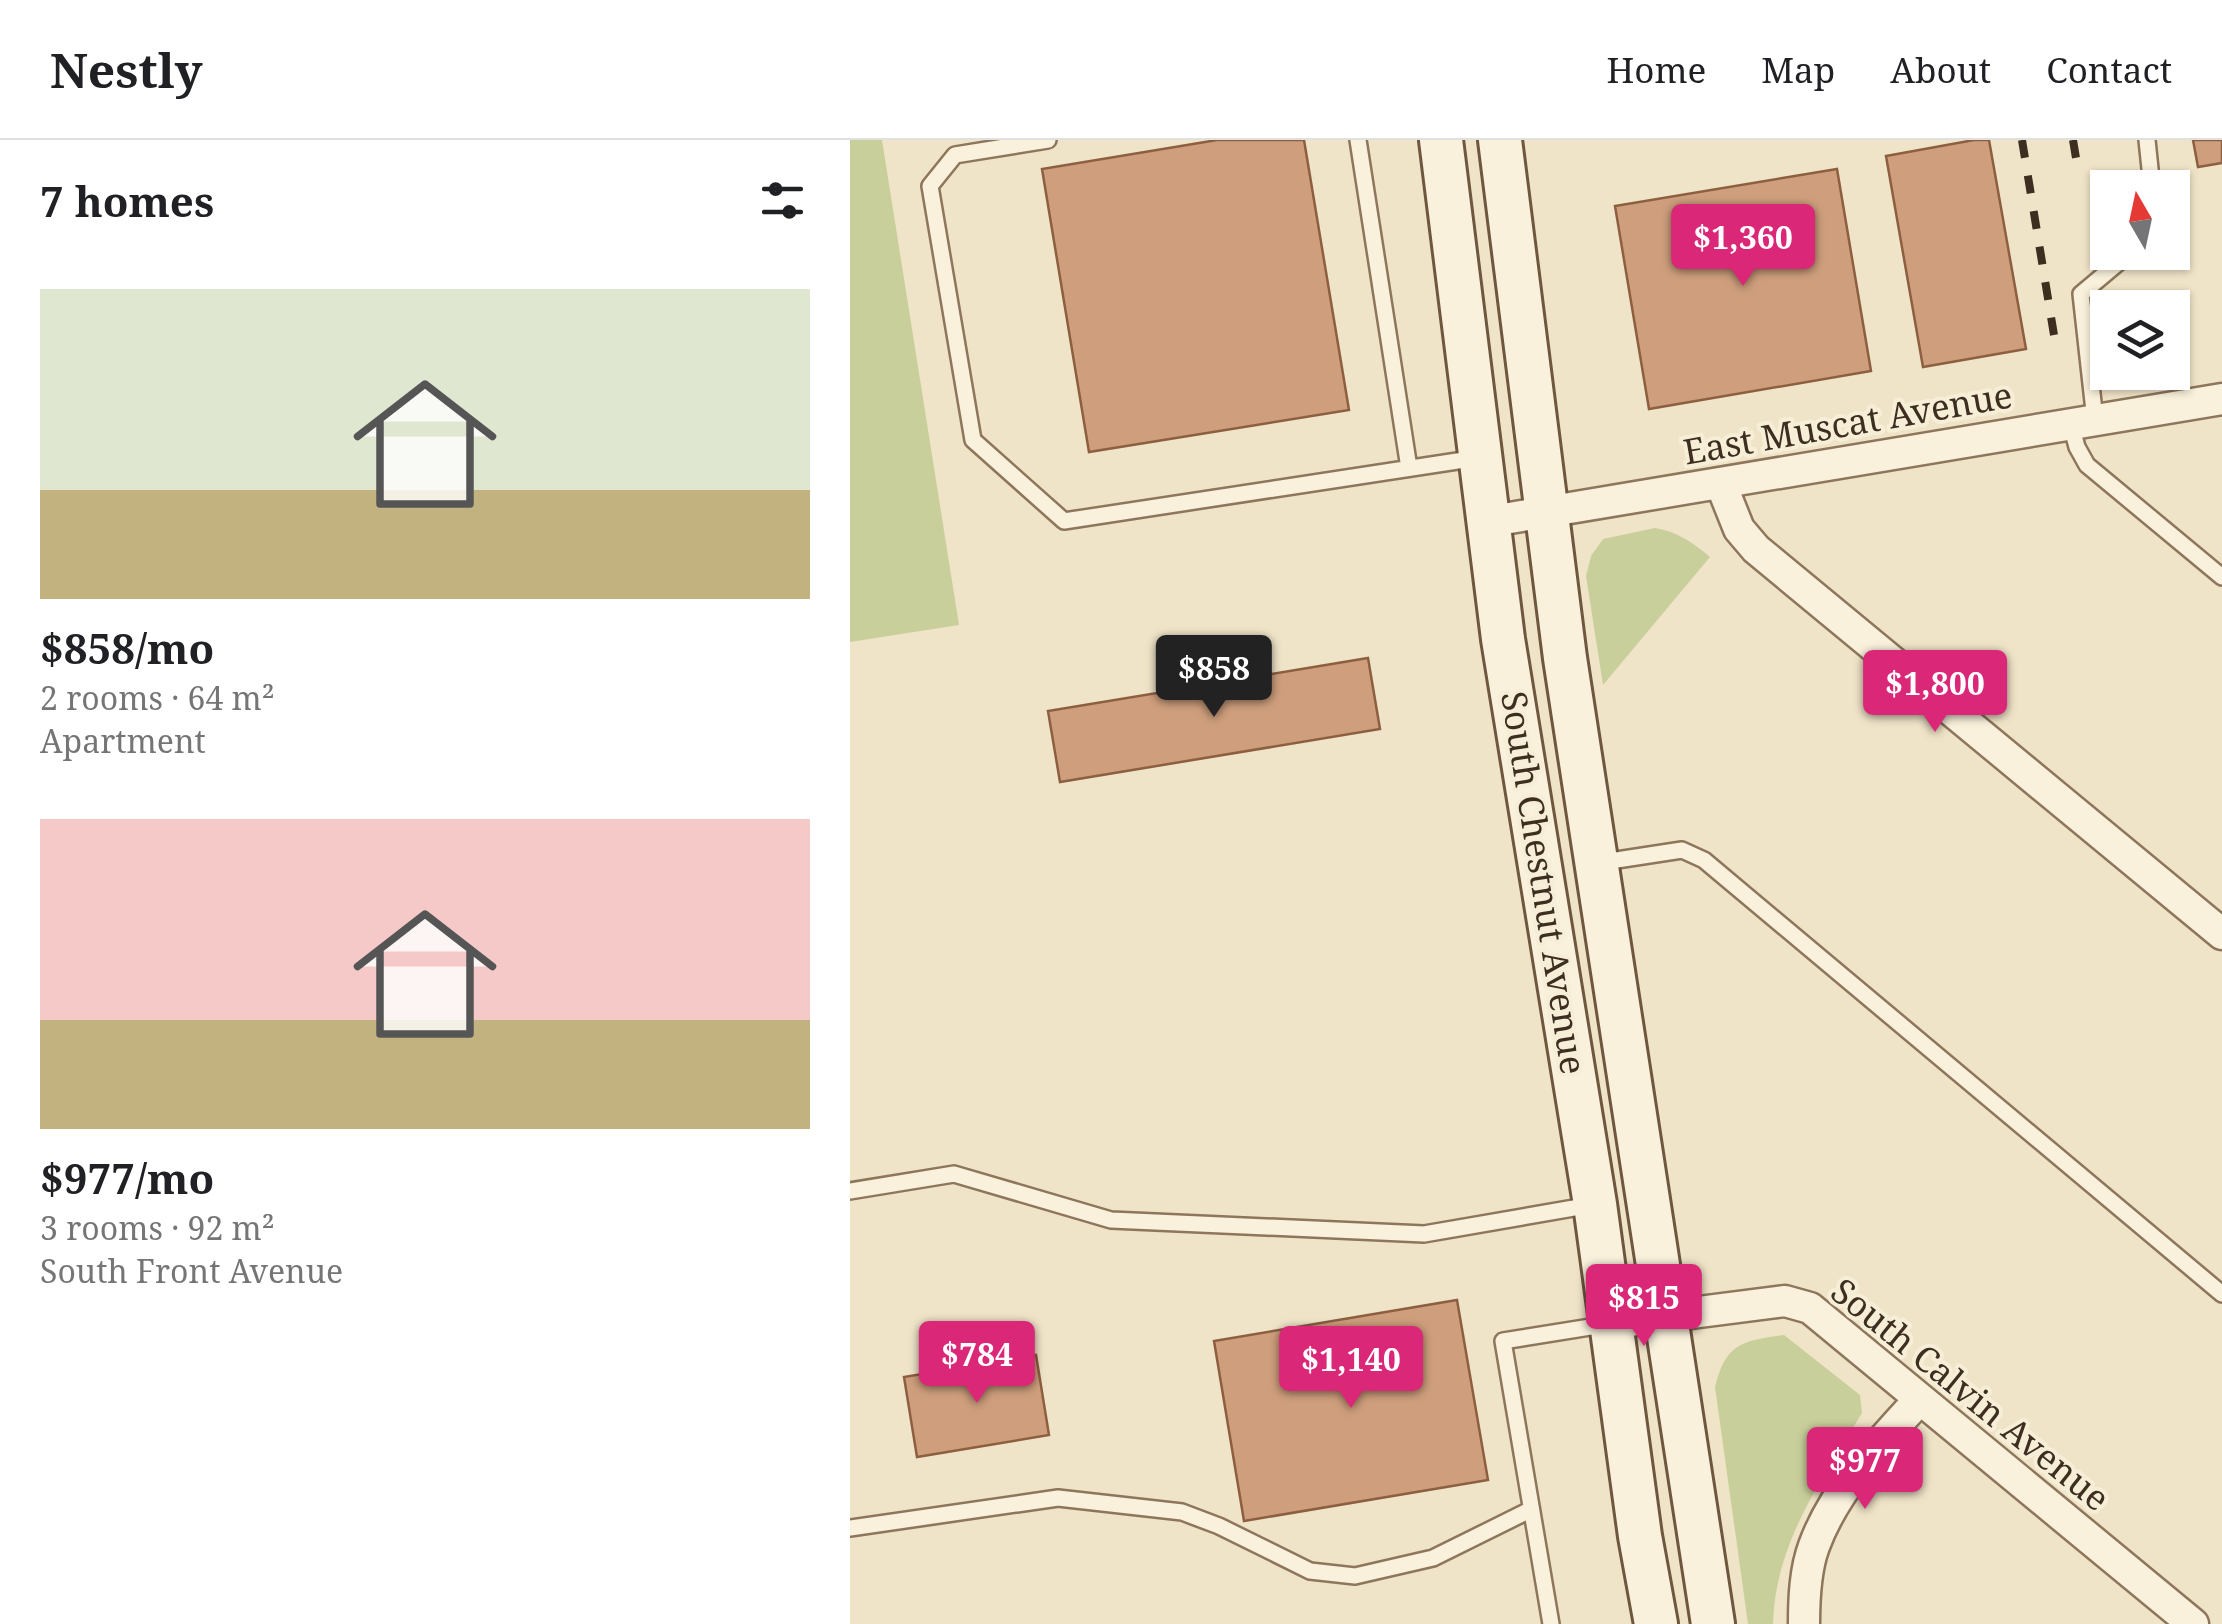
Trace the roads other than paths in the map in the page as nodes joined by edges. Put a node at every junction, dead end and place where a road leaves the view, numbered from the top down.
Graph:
1 (1048, 140) edge
2 (1358, 140) edge
3 (1441, 140) edge
4 (1500, 140) edge
5 (2147, 140) edge
6 (2150, 170) edge
7 (2110, 270) edge
8 (2222, 399) edge
9 (2083, 423) junction
10 (1479, 458) junction
11 (1409, 468) junction
12 (1721, 484) junction
13 (1546, 512) junction
14 (1486, 522) junction
15 (2222, 576) edge
16 (1597, 864) junction
17 (2222, 934) edge
18 (850, 1190) edge
19 (1595, 1204) junction
20 (2222, 1294) edge
21 (1667, 1316) junction
22 (1613, 1323) junction
23 (1919, 1400) junction
24 (1530, 1510) junction
25 (850, 1528) edge
26 (1551, 1624) edge
27 (1656, 1624) edge
28 (1713, 1624) edge
29 (1804, 1624) edge
30 (2193, 1624) edge

1 - 11 lane
2 - 11 lane
3 - 10 main road, South Chestnut Avenue
4 - 13 main road, South Chestnut Avenue
5 - 6 lane
7 - 9 lane
8 - 9 street, East Muscat Avenue
9 - 12 street, East Muscat Avenue
9 - 15 lane
10 - 11 lane
10 - 14 main road, South Chestnut Avenue
12 - 13 street, East Muscat Avenue
12 - 17 street
13 - 14 street, East Muscat Avenue
13 - 16 main road, South Chestnut Avenue
14 - 19 main road, South Chestnut Avenue
16 - 20 lane
16 - 21 main road, South Chestnut Avenue
18 - 19 lane
19 - 22 main road, South Chestnut Avenue
21 - 22 street, South Calvin Avenue
21 - 23 street, South Calvin Avenue
21 - 28 main road, South Chestnut Avenue
22 - 24 lane
22 - 27 main road, South Chestnut Avenue
23 - 29 street
23 - 30 street, South Calvin Avenue
24 - 25 lane
24 - 26 lane

